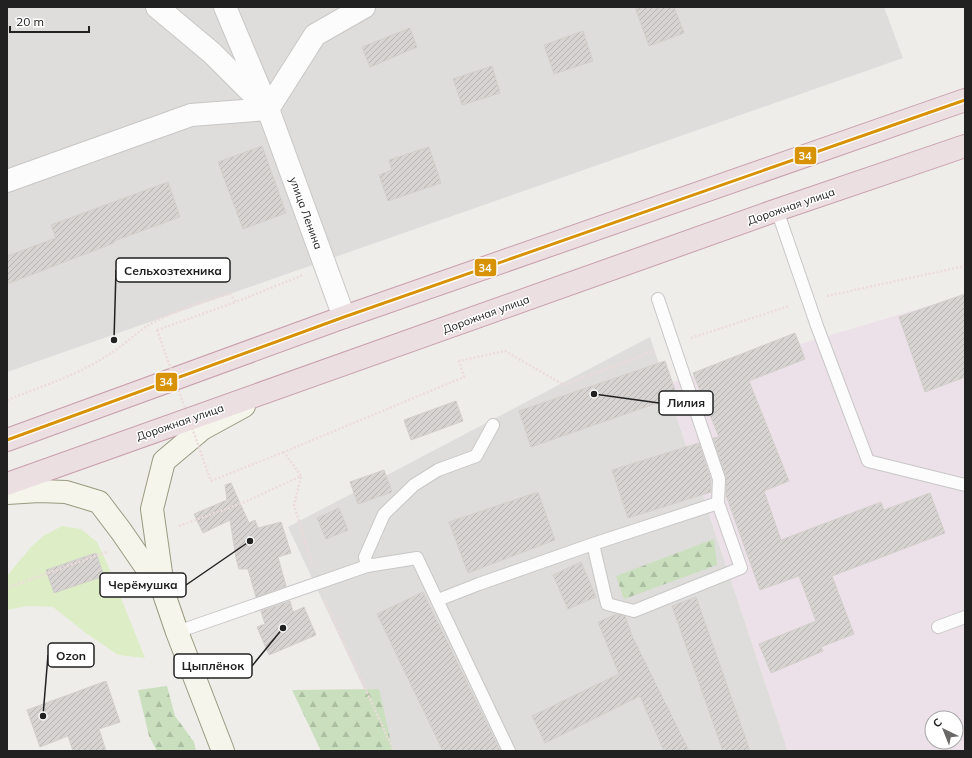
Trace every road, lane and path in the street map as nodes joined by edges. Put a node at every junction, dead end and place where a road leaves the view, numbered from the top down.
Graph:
1 (157, 7) edge
2 (225, 7) edge
3 (364, 7) edge
4 (965, 100) edge
5 (268, 109) junction
6 (965, 146) edge
7 (7, 181) edge
8 (777, 210) junction
9 (325, 266) junction
10 (965, 266) edge
11 (658, 299) dead end
12 (808, 300) junction
13 (236, 302) junction
14 (344, 317) junction
15 (673, 344) junction
16 (274, 389) junction
17 (7, 400) edge
18 (493, 425) dead end
19 (7, 440) edge
20 (284, 452) junction
21 (301, 476) junction
22 (7, 484) edge
23 (965, 485) edge
24 (7, 493) edge
25 (245, 502) dead end
26 (718, 503) junction
27 (593, 544) junction
28 (368, 566) junction
29 (29, 580) dead end
30 (317, 583) junction
31 (7, 588) edge
32 (164, 594) junction
33 (438, 600) junction
34 (965, 617) edge
35 (938, 627) dead end
36 (177, 632) junction
37 (223, 751) edge
38 (394, 751) edge
39 (509, 751) edge

1 - 5 street, улица Ленина
2 - 5 street, улица Ленина
3 - 5 street
4 - 14 highway
5 - 7 street
5 - 9 street, улица Ленина
6 - 8 highway, Дорожная улица
8 - 12 lane
8 - 16 highway, Дорожная улица
9 - 13 path
9 - 14 street, улица Ленина
10 - 12 path
11 - 15 lane
12 - 15 path
12 - 23 lane
13 - 17 path
13 - 20 path, bridge
14 - 19 highway
15 - 20 path
15 - 26 lane
16 - 22 highway, Дорожная улица
16 - 32 main road
18 - 28 lane
20 - 21 path
21 - 25 path
21 - 30 path
24 - 32 main road
26 - 27 lane
26 - 27 lane
27 - 33 lane
28 - 30 lane
28 - 33 lane
29 - 31 path
30 - 36 lane
30 - 38 path
32 - 36 main road
33 - 39 lane
34 - 35 lane
36 - 37 main road

